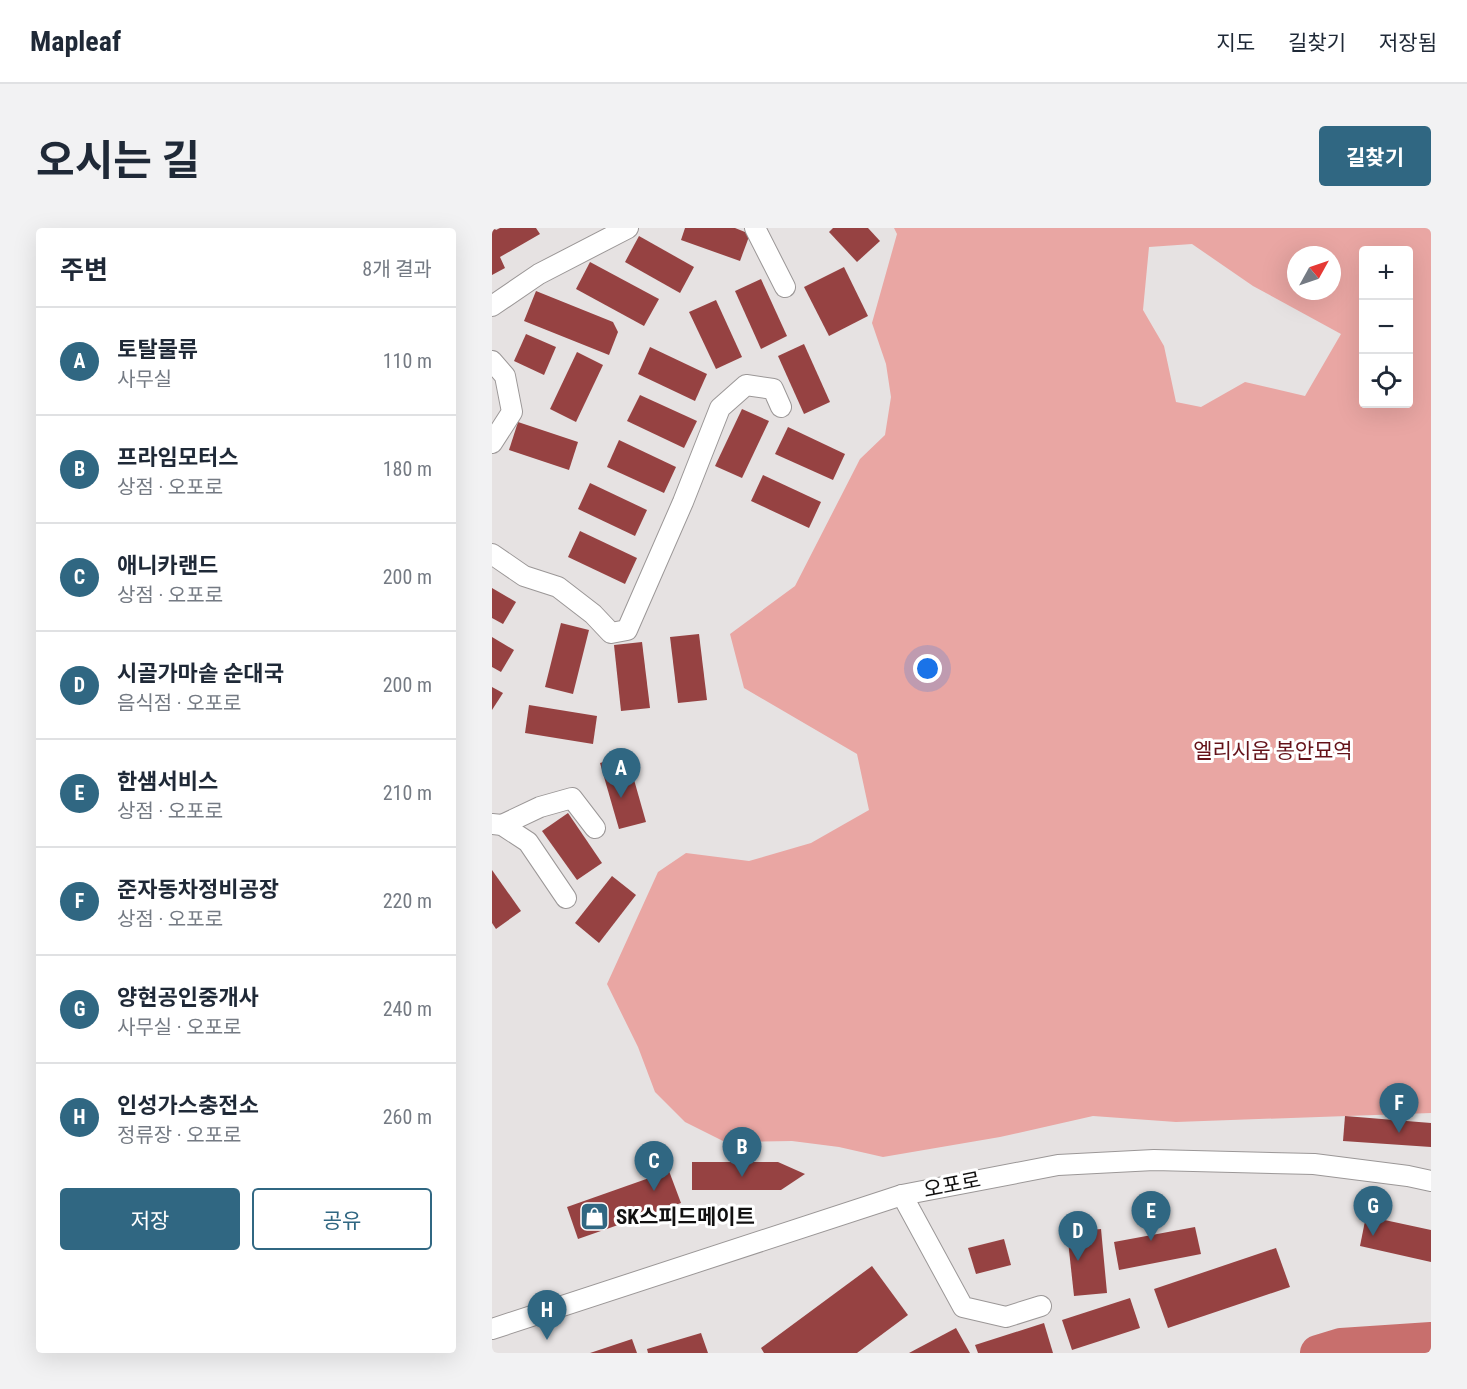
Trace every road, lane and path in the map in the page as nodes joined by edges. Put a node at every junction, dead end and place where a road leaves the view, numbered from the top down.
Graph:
1 (628, 228) edge
2 (755, 228) edge
3 (785, 286) dead end
4 (492, 306) edge
5 (492, 360) edge
6 (782, 406) dead end
7 (492, 443) edge
8 (492, 554) edge
9 (497, 824) edge
10 (595, 828) dead end
11 (566, 898) dead end
12 (1431, 1181) edge
13 (902, 1195) junction
14 (1041, 1306) dead end
15 (492, 1329) edge

1 - 4 street
2 - 3 street
5 - 7 street
6 - 8 street
9 - 10 street
9 - 11 street
12 - 13 street, 오포로
13 - 14 street
13 - 15 street, 오포로

